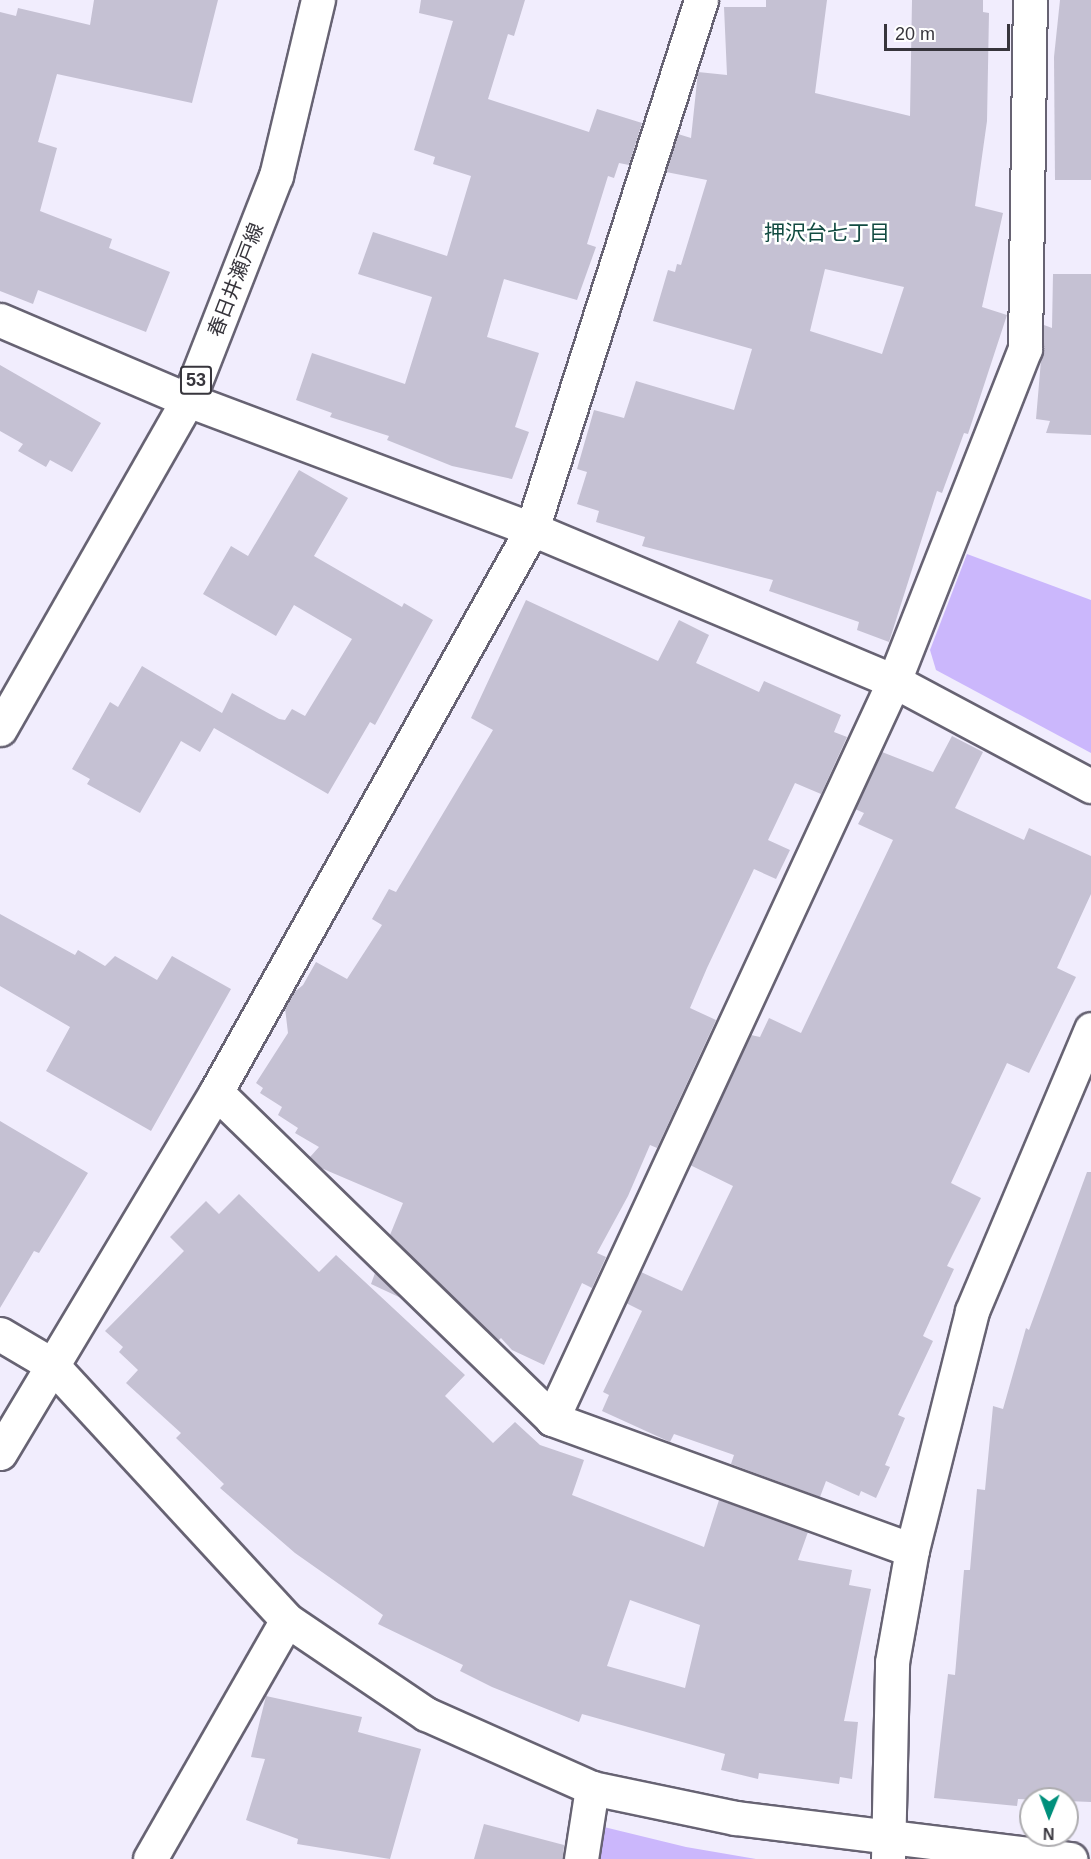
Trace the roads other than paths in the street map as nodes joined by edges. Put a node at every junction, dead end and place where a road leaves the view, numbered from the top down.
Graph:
1 (318, 0) edge
2 (701, 0) edge
3 (1030, 0) edge
4 (0, 320) edge
5 (188, 400) junction
6 (532, 529) junction
7 (894, 681) junction
8 (0, 729) edge
9 (1091, 786) edge
10 (1091, 1029) edge
11 (216, 1092) junction
12 (0, 1334) edge
13 (51, 1364) junction
14 (552, 1419) junction
15 (0, 1453) edge
16 (912, 1550) junction
17 (287, 1620) junction
18 (592, 1788) junction
19 (887, 1849) edge
20 (150, 1859) edge
21 (581, 1859) edge
22 (1071, 1859) edge

1 - 5 street, 春日井瀬戸線 / 53
2 - 6 street
3 - 7 street
4 - 5 street
5 - 6 street
5 - 8 street, 春日井瀬戸線 / 53
6 - 7 street
6 - 11 street
7 - 9 street
7 - 14 street
10 - 16 street
11 - 13 street
11 - 14 street
12 - 13 street
13 - 15 street
13 - 17 street
14 - 16 street
16 - 19 street
17 - 18 street
17 - 20 street
18 - 19 street
18 - 21 street
19 - 22 street

